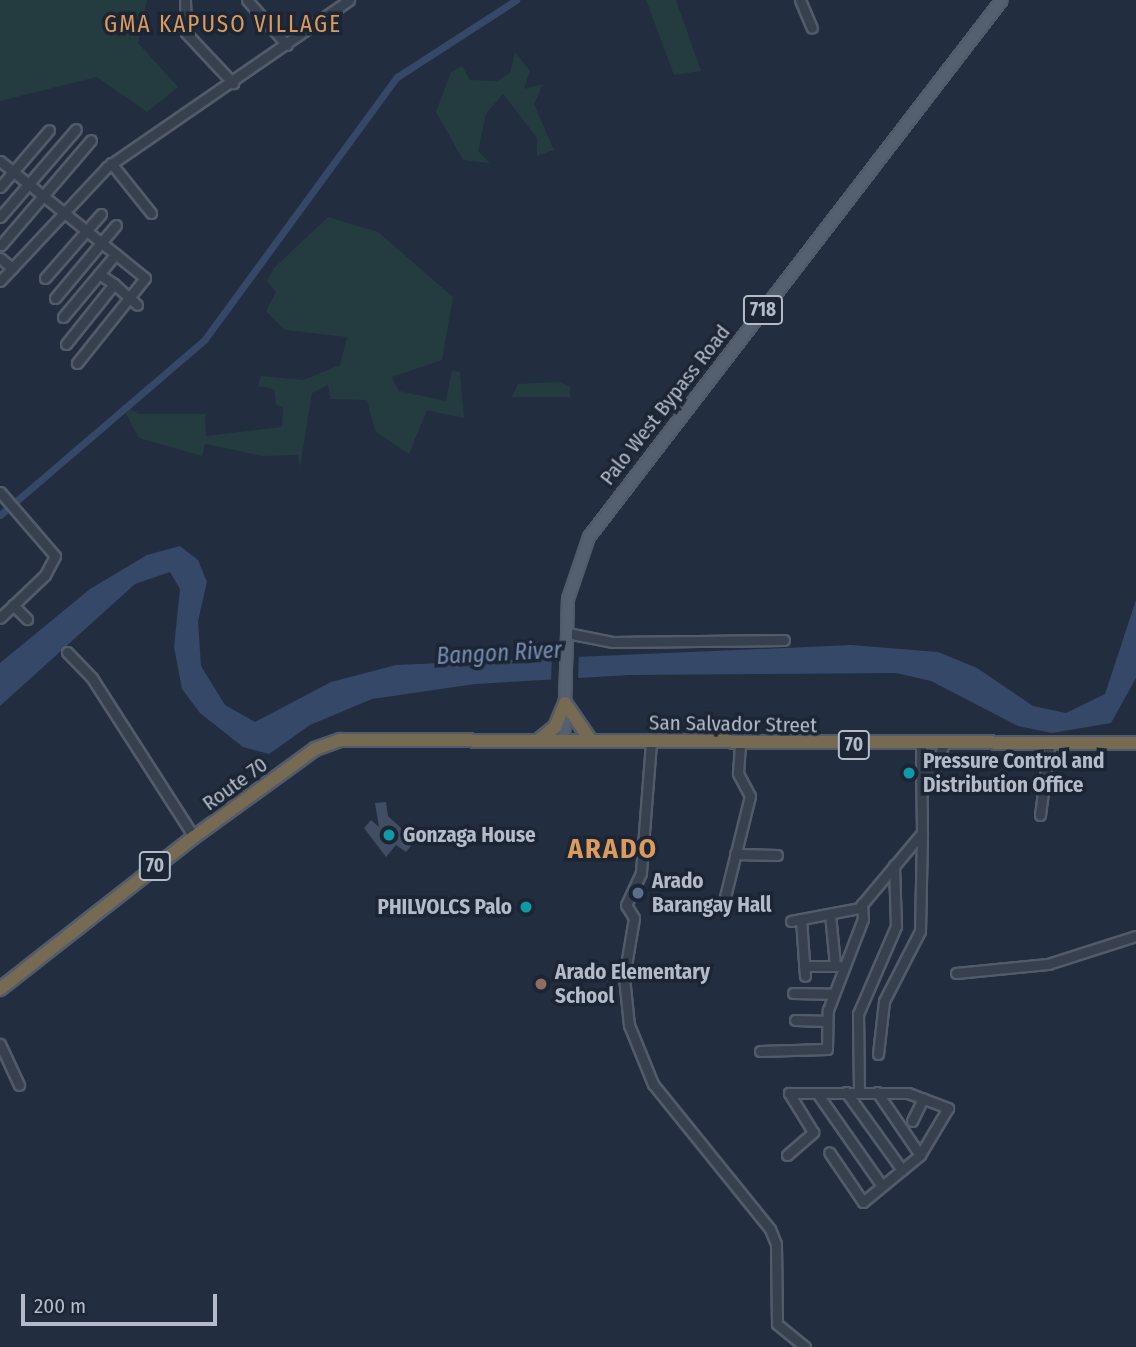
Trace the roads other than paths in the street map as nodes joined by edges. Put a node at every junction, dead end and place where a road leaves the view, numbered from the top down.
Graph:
1 (186, 0) edge
2 (247, 0) edge
3 (349, 0) edge
4 (800, 0) edge
5 (1002, 0) edge
6 (812, 28) dead end
7 (287, 45) junction
8 (233, 83) junction
9 (76, 129) dead end
10 (49, 130) dead end
11 (91, 140) dead end
12 (0, 161) edge
13 (111, 163) junction
14 (13, 171) junction
15 (29, 183) junction
16 (0, 187) edge
17 (46, 195) junction
18 (64, 210) junction
19 (151, 213) dead end
20 (101, 214) dead end
21 (0, 217) edge
22 (116, 225) dead end
23 (87, 230) junction
24 (102, 242) junction
25 (1, 245) edge
26 (116, 254) junction
27 (0, 258) edge
28 (12, 268) junction
29 (99, 274) junction
30 (45, 278) dead end
31 (0, 281) edge
32 (114, 285) junction
33 (55, 298) dead end
34 (133, 301) junction
35 (63, 317) dead end
36 (66, 345) dead end
37 (77, 363) dead end
38 (0, 492) edge
39 (13, 605) junction
40 (0, 618) edge
41 (27, 619) dead end
42 (567, 636) junction
43 (784, 640) dead end
44 (67, 652) dead end
45 (565, 697) junction
46 (539, 740) junction
47 (564, 741) junction
48 (591, 741) junction
49 (651, 742) junction
50 (740, 743) junction
51 (1136, 743) edge
52 (921, 746) junction
53 (943, 746) junction
54 (1049, 747) junction
55 (921, 781) junction
56 (1040, 815) dead end
57 (922, 833) junction
58 (194, 837) junction
59 (736, 854) junction
60 (778, 855) dead end
61 (894, 865) junction
62 (724, 901) dead end
63 (862, 904) junction
64 (831, 914) junction
65 (801, 919) junction
66 (790, 921) dead end
67 (1136, 936) edge
68 (840, 966) junction
69 (956, 973) dead end
70 (0, 989) edge
71 (793, 993) dead end
72 (832, 994) junction
73 (795, 1020) dead end
74 (827, 1021) junction
75 (0, 1044) edge
76 (760, 1051) dead end
77 (878, 1054) dead end
78 (19, 1085) dead end
79 (846, 1092) junction
80 (859, 1092) junction
81 (877, 1092) junction
82 (902, 1092) junction
83 (817, 1093) junction
84 (923, 1098) junction
85 (917, 1110) junction
86 (912, 1121) dead end
87 (829, 1152) dead end
88 (920, 1154) junction
89 (787, 1155) dead end
90 (902, 1170) junction
91 (882, 1186) junction
92 (805, 1347) edge

1 - 8 street
2 - 7 street
3 - 7 street
4 - 6 street
5 - 42 main road, Palo West Bypass Road / 718
7 - 8 street
8 - 13 street
9 - 15 street
10 - 14 street
11 - 17 street
12 - 14 street
13 - 18 street
13 - 19 street
14 - 15 street
14 - 16 street
15 - 17 street
15 - 21 street
17 - 18 street
17 - 25 street
18 - 23 street
18 - 28 street
20 - 23 street
22 - 24 street
23 - 24 street
23 - 30 street
24 - 26 street
24 - 33 street
26 - 29 street
26 - 34 street
27 - 28 street
28 - 31 street
29 - 32 street
29 - 35 street
32 - 34 street
32 - 36 street
34 - 37 street
38 - 39 street
39 - 40 street
39 - 41 street
42 - 43 street
42 - 45 main road, Palo West Bypass Road / 718
44 - 58 street
45 - 46 highway
45 - 47 main road, Palo West Bypass Road / 718
45 - 48 highway
46 - 47 highway, San Salvador Street / 70
46 - 58 highway, Route 70 / 70
47 - 48 highway, San Salvador Street / 70
48 - 49 highway, San Salvador Street / 70
49 - 50 highway, San Salvador Street / 70
49 - 92 street
50 - 52 highway, San Salvador Street / 70
50 - 59 street
51 - 54 highway, San Salvador Street / 70
52 - 53 highway, San Salvador Street / 70
52 - 55 street
53 - 54 highway, San Salvador Street / 70
53 - 55 street
54 - 56 street
55 - 57 street
57 - 61 street
57 - 77 street
58 - 70 highway, Route 70 / 70
59 - 60 street
59 - 62 street
61 - 63 street
61 - 80 street
63 - 64 street
63 - 68 street
64 - 65 street
64 - 68 street
65 - 66 street
65 - 68 street
67 - 69 street
68 - 72 street
71 - 72 street
72 - 74 street
73 - 74 street
74 - 76 street
75 - 78 street
79 - 80 street
79 - 83 street
79 - 90 street
80 - 81 street
81 - 82 street
81 - 88 street
82 - 84 street
82 - 85 street
83 - 89 street
83 - 91 street
84 - 85 street
84 - 88 street
85 - 86 street
87 - 91 street
88 - 90 street
90 - 91 street

